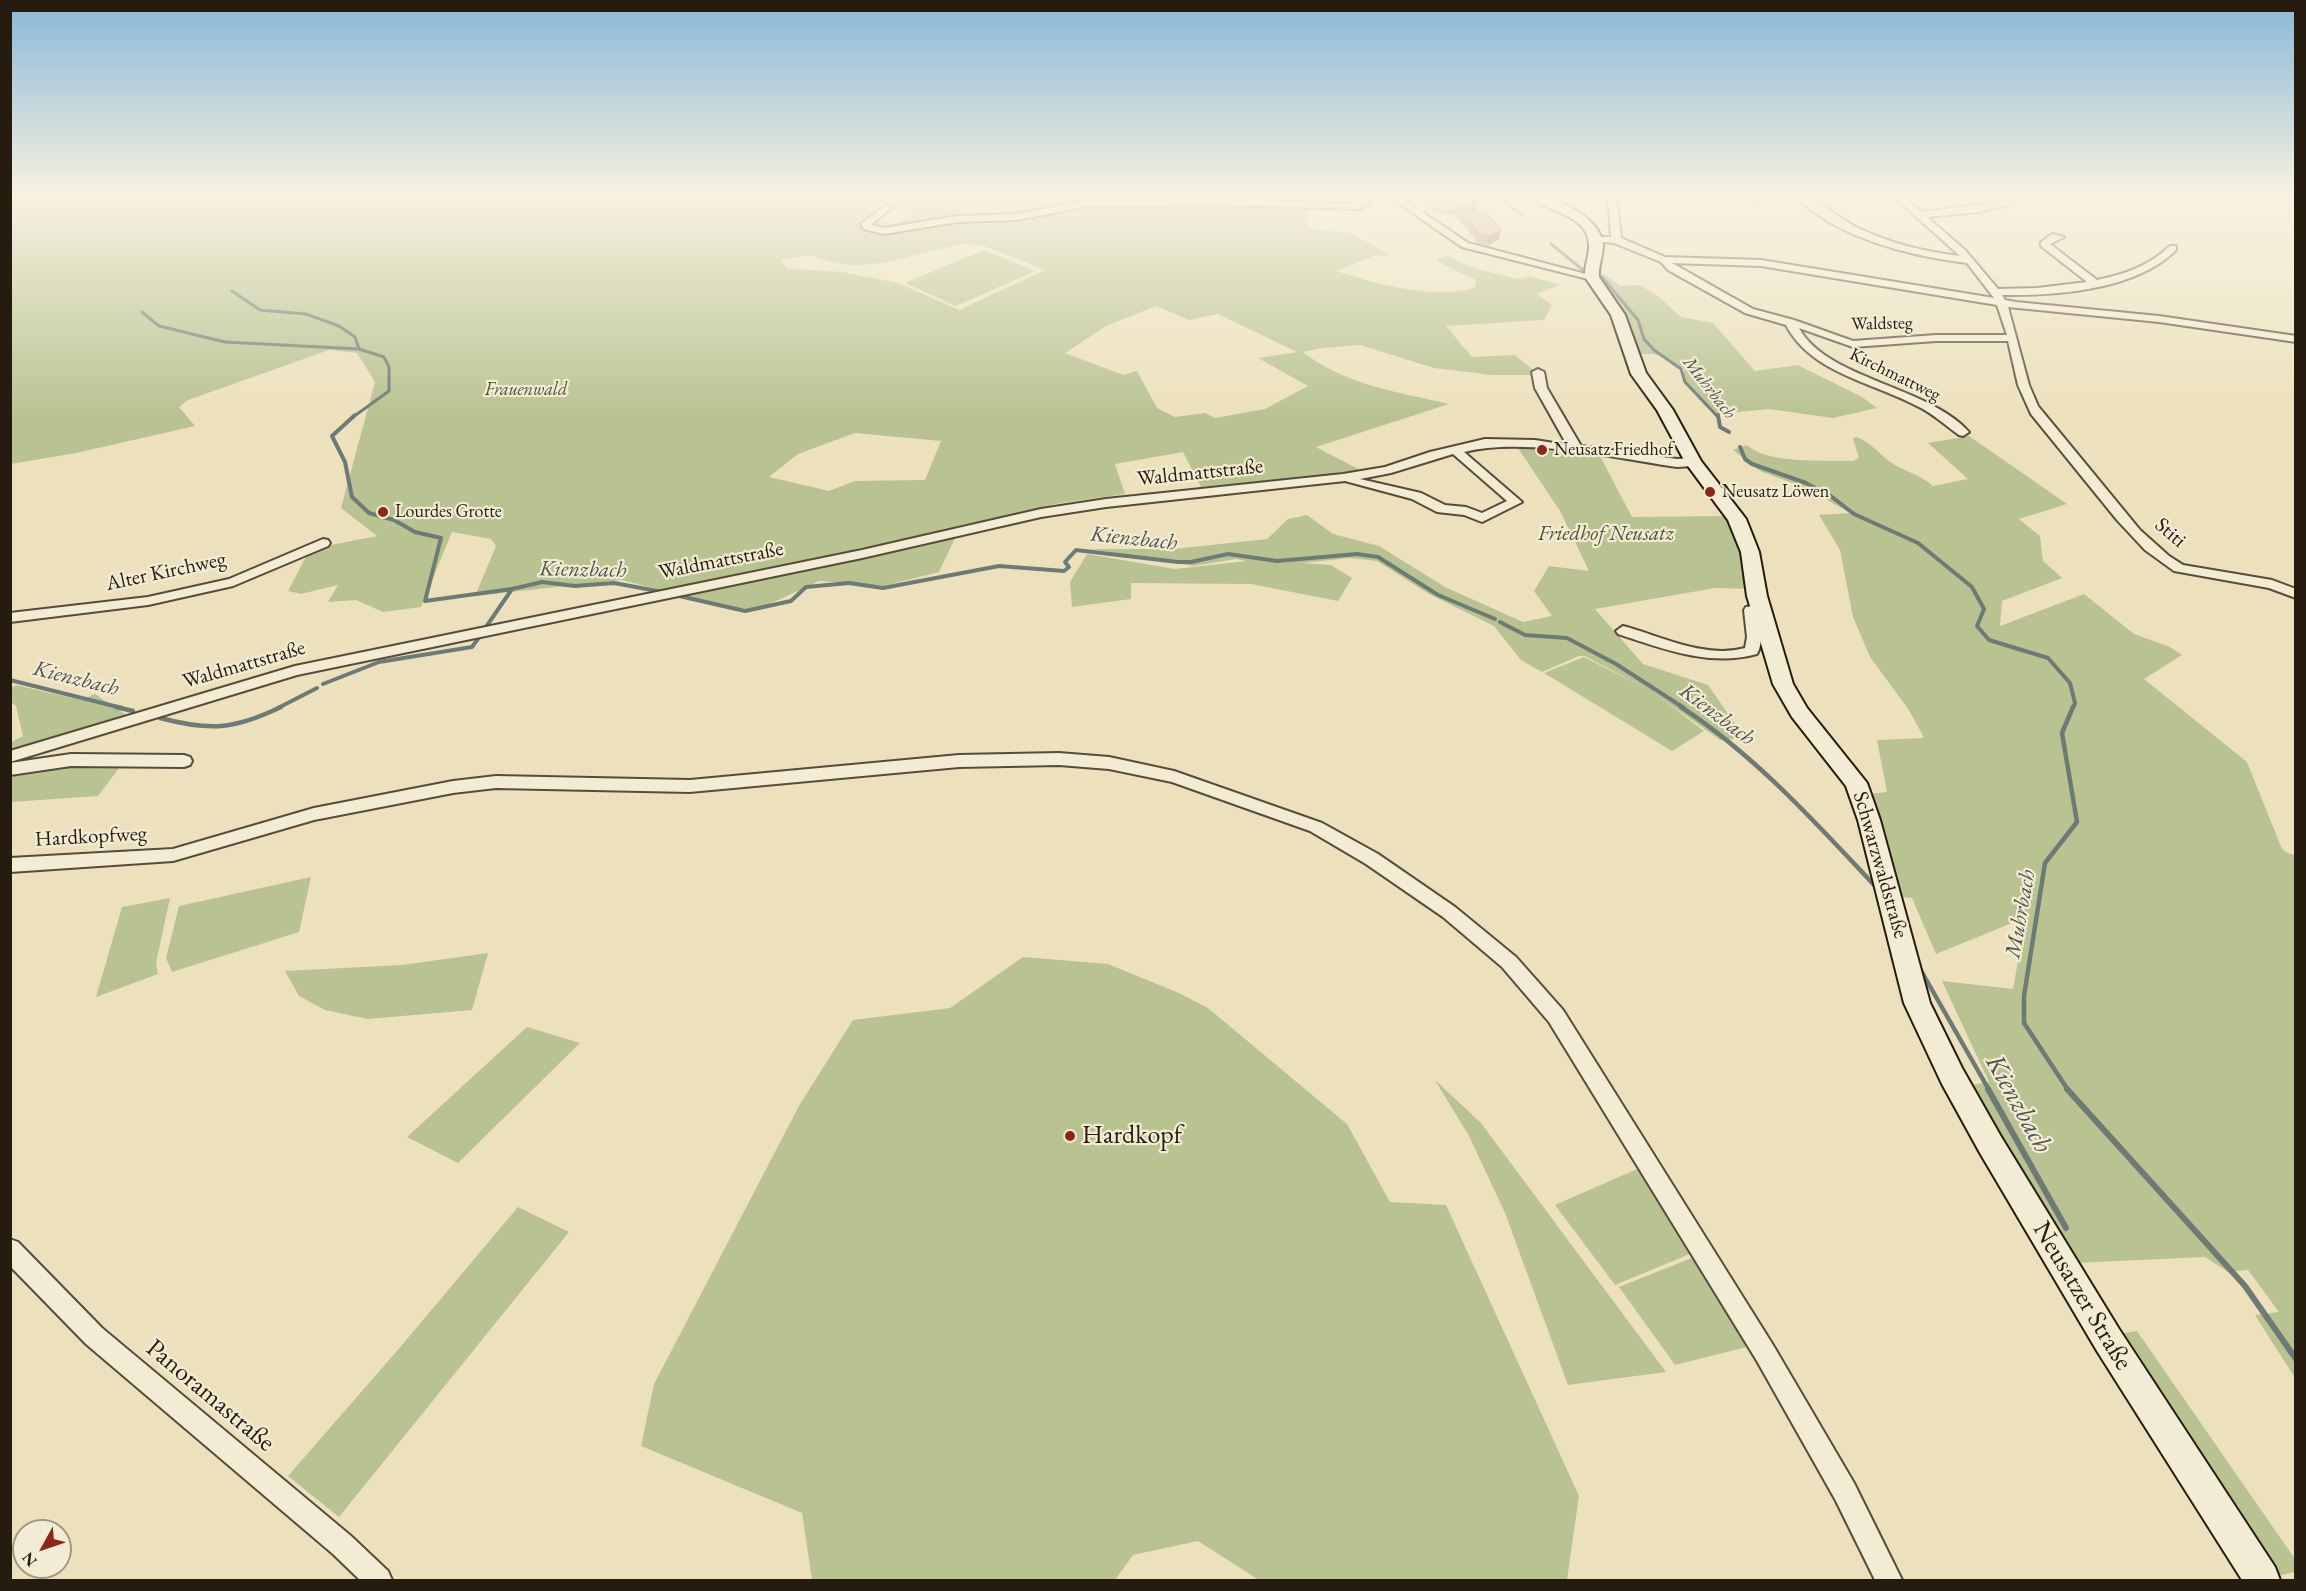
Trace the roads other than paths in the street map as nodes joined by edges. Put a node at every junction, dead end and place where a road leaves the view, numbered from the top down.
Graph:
1 (1557, 268) edge
2 (1593, 268) edge
3 (1671, 268) edge
4 (1797, 268) edge
5 (1974, 268) edge
6 (2076, 268) edge
7 (2140, 268) edge
8 (1592, 277) junction
9 (2095, 283) junction
10 (1998, 298) junction
11 (1790, 322) junction
12 (2013, 338) junction
13 (2295, 339) edge
14 (1538, 372) dead end
15 (1963, 432) dead end
16 (1576, 449) junction
17 (1455, 450) junction
18 (1693, 462) junction
19 (1343, 478) junction
20 (323, 543) dead end
21 (2295, 594) edge
22 (1761, 609) junction
23 (10, 618) edge
24 (1623, 631) dead end
25 (10, 757) edge
26 (184, 761) dead end
27 (10, 769) edge
28 (10, 865) edge
29 (1917, 1003) joint
30 (10, 1250) edge
31 (379, 1581) edge
32 (1889, 1581) edge
33 (2262, 1581) edge

1 - 8 street
2 - 8 main road
3 - 11 street, Waldsteg
4 - 10 street
5 - 10 street
6 - 9 street
7 - 9 street
8 - 18 main road, Schwarzwaldstraße
9 - 10 street
10 - 12 street, Stiti
10 - 13 street
11 - 12 street, Waldsteg
11 - 15 street, Kirchmattweg
12 - 21 street, Stiti
14 - 16 street
16 - 17 street, Waldmattstraße
16 - 18 street, Waldmattstraße
17 - 19 street, Waldmattstraße
17 - 19 street, Waldmattstraße
18 - 22 main road, Schwarzwaldstraße
19 - 25 street, Waldmattstraße
20 - 23 street, Alter Kirchweg
22 - 24 street
22 - 29 main road, Schwarzwaldstraße
26 - 27 street
28 - 32 street, Hardkopfweg
29 - 33 main road, Neusatzer Straße
30 - 31 street, Panoramastraße

